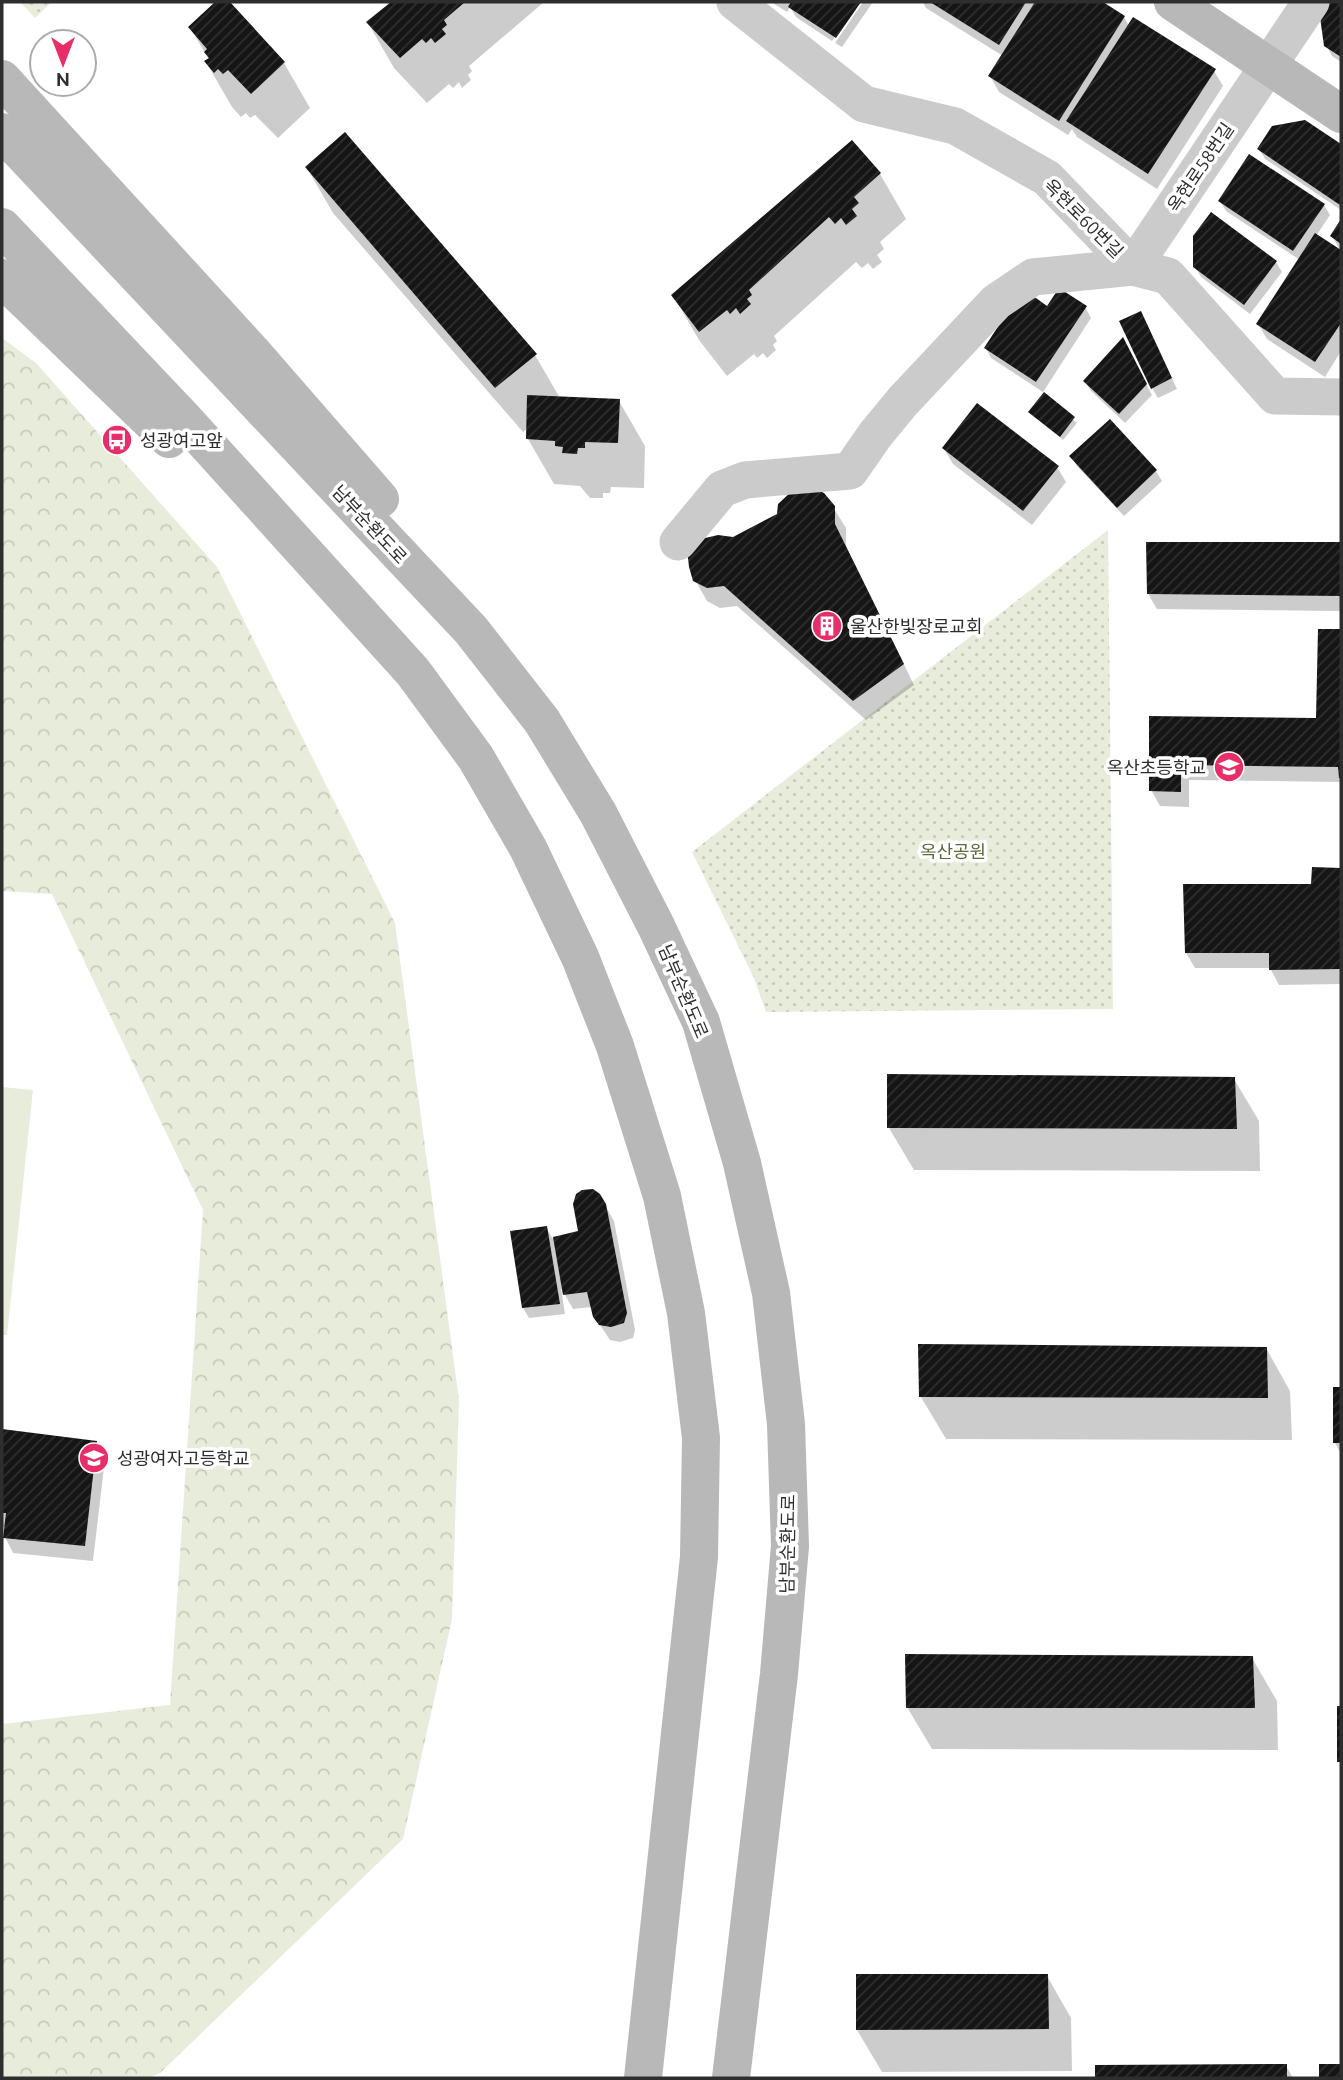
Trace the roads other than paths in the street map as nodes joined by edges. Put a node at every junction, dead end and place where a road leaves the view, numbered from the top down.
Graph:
1 (735, 2) edge
2 (1173, 2) edge
3 (1311, 2) edge
4 (1268, 66) junction
5 (2, 79) edge
6 (1341, 114) edge
7 (2, 132) edge
8 (2, 227) edge
9 (1133, 267) junction
10 (2, 278) edge
11 (1341, 397) edge
12 (678, 542) dead end
13 (542, 722) junction
14 (476, 758) junction
15 (643, 2078) edge
16 (732, 2078) edge

1 - 9 street, 옥현로60번길
2 - 4 main road
3 - 4 street, 옥현로58번길
4 - 6 main road
4 - 9 street, 옥현로58번길
5 - 13 main road
7 - 13 main road, 남부순환도로
8 - 14 main road
9 - 11 street, 옥현로60번길
9 - 12 street
10 - 14 main road
13 - 16 main road, 남부순환도로
14 - 15 main road

